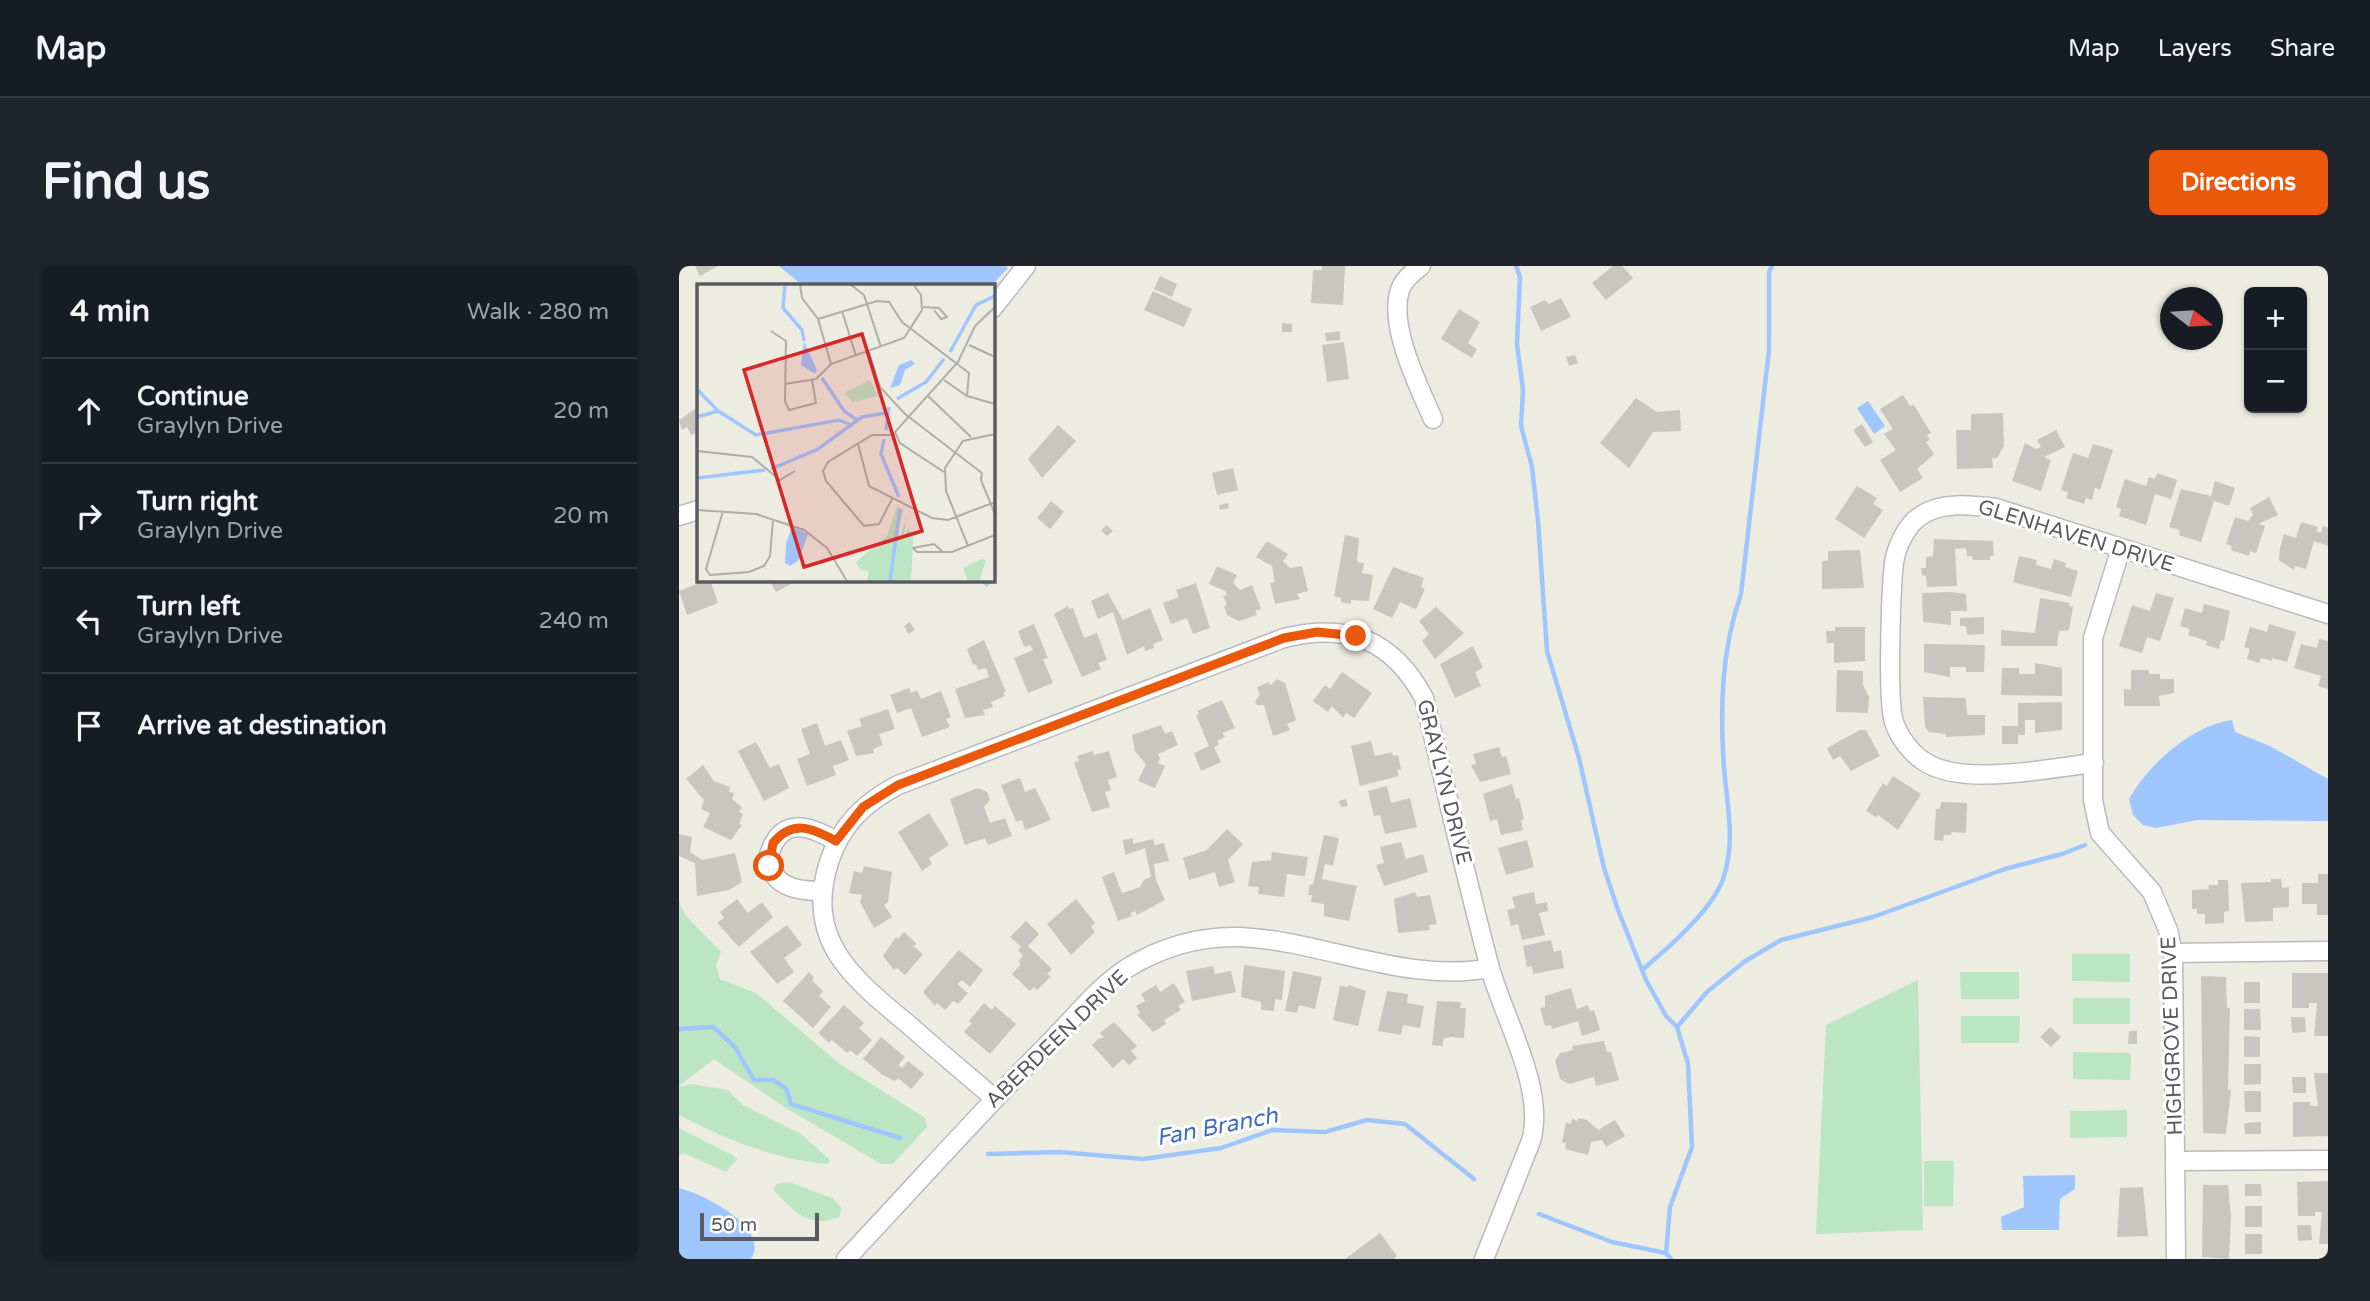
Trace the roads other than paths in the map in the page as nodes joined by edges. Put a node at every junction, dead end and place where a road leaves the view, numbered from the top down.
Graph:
1 (1026, 266) edge
2 (1421, 266) edge
3 (994, 306) edge
4 (1433, 419) dead end
5 (697, 509) edge
6 (679, 516) edge
7 (2122, 548) junction
8 (2328, 614) edge
9 (2094, 763) junction
10 (836, 841) junction
11 (821, 891) junction
12 (2328, 951) edge
13 (2173, 953) junction
14 (1490, 968) junction
15 (994, 1098) junction
16 (2328, 1160) edge
17 (2176, 1161) junction
18 (845, 1259) edge
19 (1484, 1259) edge
20 (2176, 1259) edge

1 - 3 street
2 - 4 street
5 - 6 street
7 - 8 street, GLENHAVEN DRIVE
7 - 9 street, HIGHGROVE DRIVE
7 - 9 street, GLENHAVEN DRIVE
9 - 13 street, HIGHGROVE DRIVE
10 - 11 street, GRAYLYN DRIVE
10 - 11 street
10 - 14 street, GRAYLYN DRIVE
11 - 15 street, GRAYLYN DRIVE
12 - 13 street
13 - 17 street, HIGHGROVE DRIVE
14 - 15 street, ABERDEEN DRIVE
14 - 19 street, GRAYLYN DRIVE
15 - 18 street, ABERDEEN DRIVE
16 - 17 street
17 - 20 street, HIGHGROVE DRIVE

